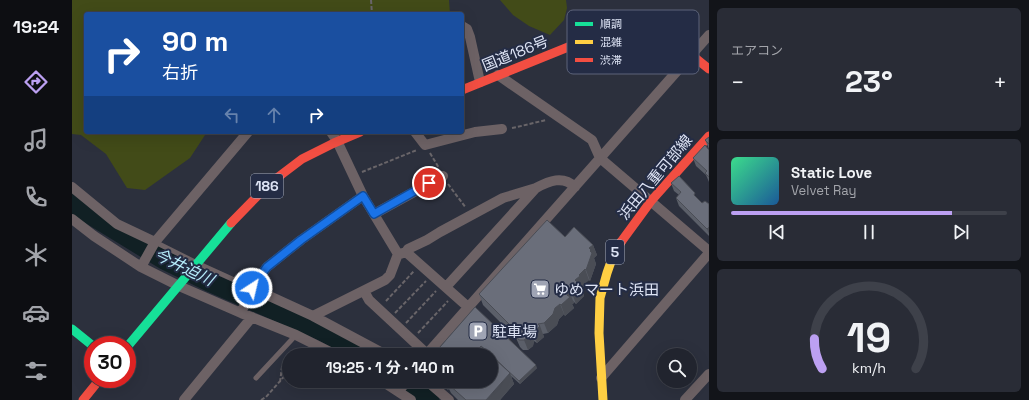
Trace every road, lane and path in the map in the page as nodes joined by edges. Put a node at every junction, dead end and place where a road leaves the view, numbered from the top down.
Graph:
1 (371, 0) edge
2 (372, 12) edge
3 (464, 27) edge
4 (709, 35) edge
5 (567, 46) edge
6 (699, 47) edge
7 (699, 60) edge
8 (709, 69) edge
9 (675, 74) edge
10 (498, 75) junction
11 (480, 82) junction
12 (464, 89) edge
13 (556, 116) junction
14 (502, 129) joint
15 (246, 134) edge
16 (332, 134) edge
17 (355, 134) edge
18 (417, 134) edge
19 (709, 136) edge
20 (337, 142) junction
21 (425, 145) junction
22 (600, 158) junction
23 (354, 175) junction
24 (443, 176) dead end
25 (72, 187) edge
26 (574, 187) junction
27 (536, 188) junction
28 (363, 196) junction
29 (651, 201) junction
30 (374, 214) junction
31 (74, 224) edge
32 (154, 244) junction
33 (709, 252) edge
34 (402, 253) junction
35 (143, 264) junction
36 (420, 264) junction
37 (196, 265) junction
38 (432, 275) junction
39 (181, 283) junction
40 (444, 286) junction
41 (251, 290) junction
42 (364, 291) junction
43 (454, 295) junction
44 (468, 307) junction
45 (379, 309) junction
46 (242, 311) junction
47 (313, 316) junction
48 (252, 318) junction
49 (390, 319) junction
50 (72, 329) edge
51 (400, 329) junction
52 (296, 335) junction
53 (136, 336) edge
54 (84, 339) edge
55 (412, 340) junction
56 (322, 348) edge
57 (373, 348) edge
58 (420, 348) edge
59 (431, 348) edge
60 (282, 367) edge
61 (709, 374) edge
62 (256, 378) dead end
63 (601, 378) junction
64 (282, 380) edge
65 (280, 382) dead end
66 (94, 388) edge
67 (403, 388) edge
68 (435, 388) edge
69 (87, 399) edge
70 (184, 400) edge
71 (261, 400) edge
72 (411, 400) edge
73 (449, 400) edge
74 (603, 400) edge
75 (685, 400) edge

1 - 2 path
3 - 11 street
4 - 6 street
5 - 10 main road, 国道186号
7 - 8 main road, 国道186号
9 - 22 street
10 - 11 main road, 国道186号
10 - 13 street
11 - 12 main road, 国道186号
13 - 14 path
13 - 22 street
14 - 21 street
15 - 32 street
16 - 20 street
17 - 20 main road, 186
18 - 21 street
19 - 29 main road, 浜田八重可部線 / 5
20 - 23 street
20 - 37 main road, 186
21 - 23 path
22 - 26 street
22 - 29 street
23 - 28 street
24 - 30 street
25 - 32 street
26 - 27 street
26 - 44 street
27 - 34 street
27 - 40 street
28 - 30 street
28 - 41 street
29 - 33 street
29 - 63 main road, 浜田八重可部線 / 5
30 - 34 street
31 - 35 street
32 - 35 street
32 - 37 lane
33 - 63 street
34 - 36 street
34 - 42 street
35 - 39 street
36 - 38 street
36 - 45 path
37 - 39 main road, 186
37 - 41 lane
38 - 40 street
38 - 49 path
39 - 46 street
39 - 53 main road, 186
40 - 43 street
40 - 51 path
41 - 46 street
41 - 47 street
42 - 45 street
42 - 47 street
43 - 44 street
43 - 55 path
44 - 59 street
45 - 49 street
46 - 48 street
47 - 57 street
48 - 52 street
48 - 70 street
49 - 51 street
50 - 54 main road
51 - 55 street
52 - 56 street
52 - 62 lane
55 - 58 street
60 - 65 path
61 - 75 street
63 - 74 main road, 浜田八重可部線 / 5
64 - 71 path
66 - 69 main road
67 - 72 street
68 - 73 street

